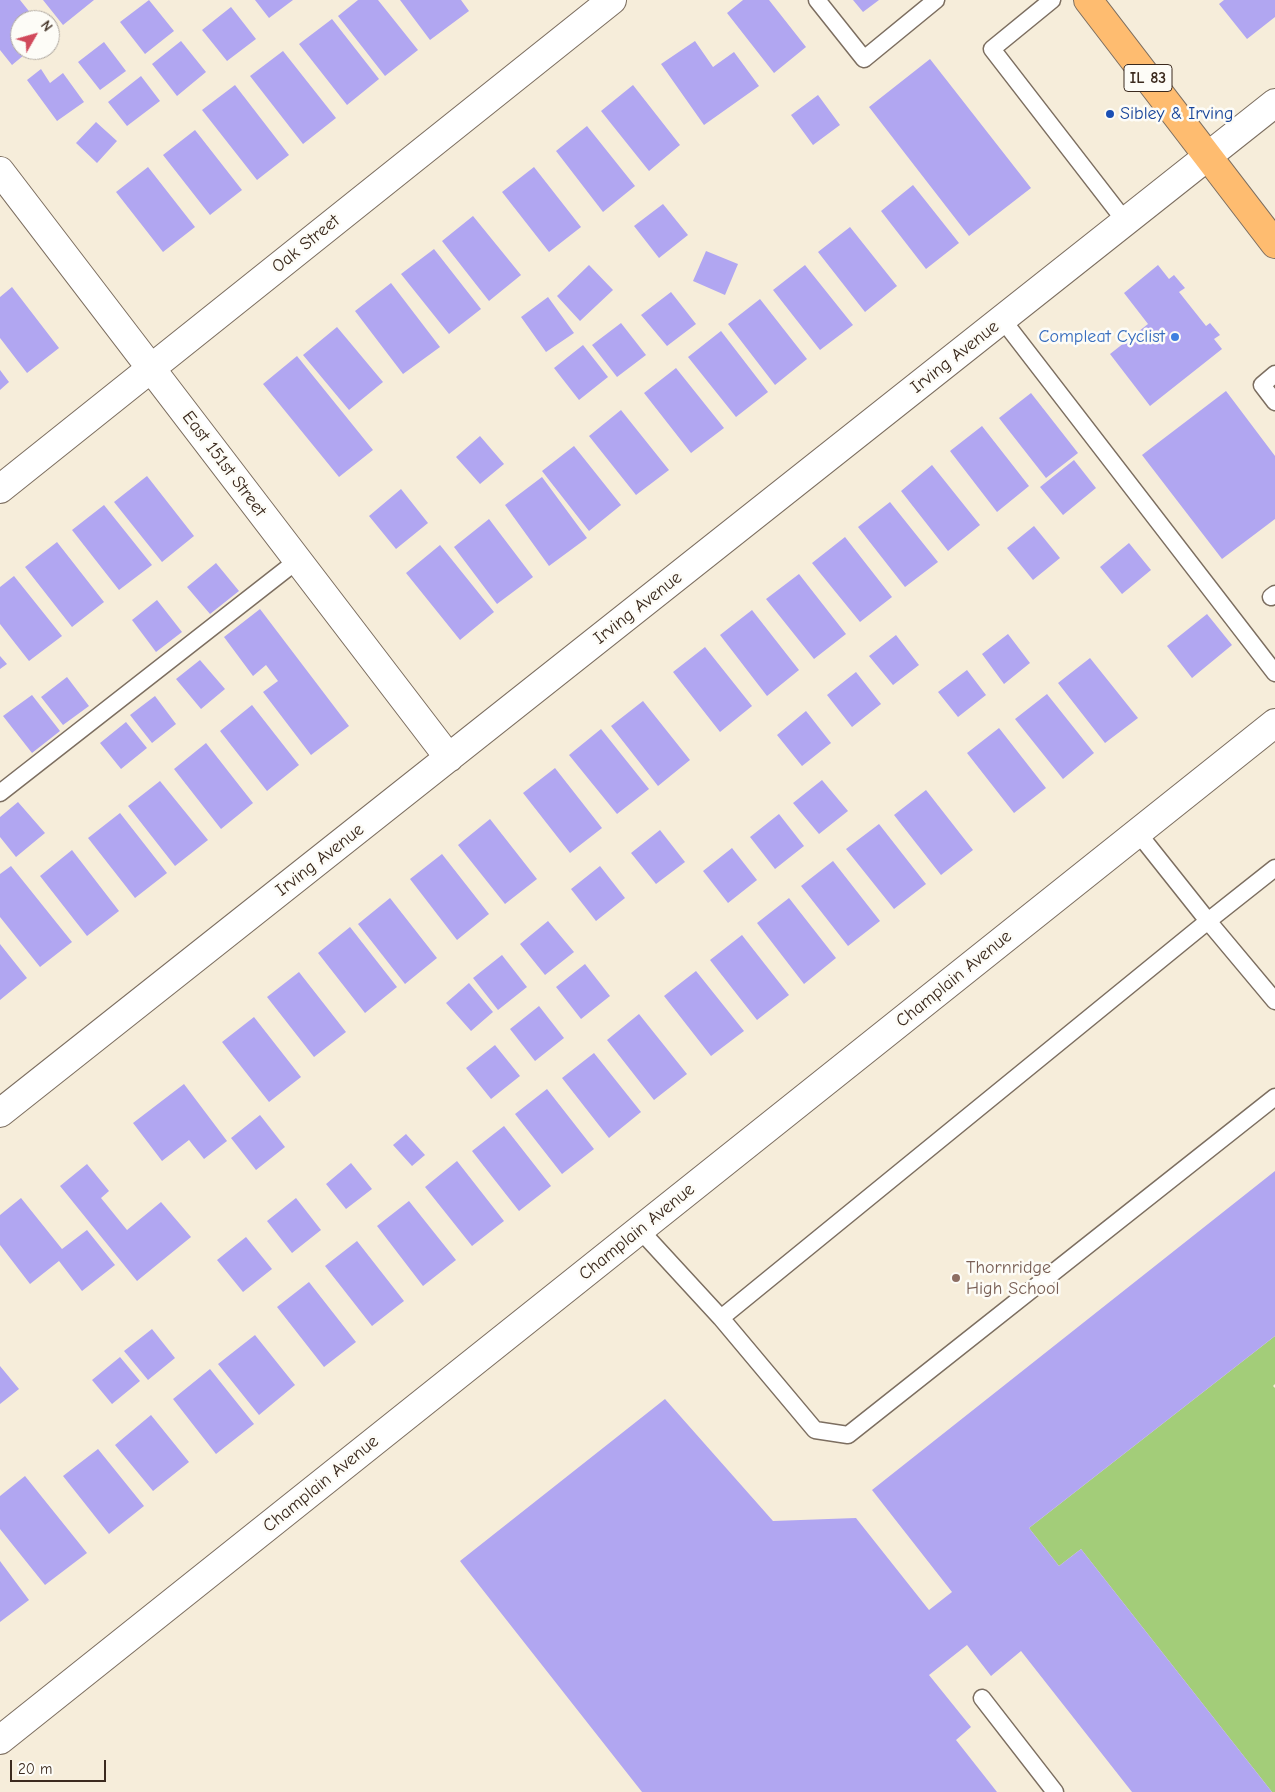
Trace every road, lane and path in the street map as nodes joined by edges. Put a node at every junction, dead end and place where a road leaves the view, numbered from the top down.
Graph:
1 (612, 0) edge
2 (817, 0) edge
3 (936, 0) edge
4 (1052, 0) edge
5 (1088, 0) edge
6 (1275, 103) edge
7 (1208, 156) junction
8 (2, 176) edge
9 (1126, 221) junction
10 (1275, 244) edge
11 (1002, 319) junction
12 (151, 368) junction
13 (1275, 374) edge
14 (1275, 402) edge
15 (0, 489) edge
16 (298, 560) junction
17 (1275, 673) edge
18 (1275, 723) edge
19 (449, 758) junction
20 (0, 793) edge
21 (1138, 832) junction
22 (1275, 868) edge
23 (1208, 921) junction
24 (1275, 1001) edge
25 (1275, 1097) edge
26 (0, 1113) edge
27 (640, 1230) junction
28 (721, 1318) junction
29 (982, 1698) dead end
30 (0, 1740) edge
31 (1056, 1792) edge

1 - 12 street, Oak Street
2 - 3 lane
4 - 9 lane
5 - 7 main road, IL 83
6 - 7 street, Irving Avenue
7 - 9 street, Irving Avenue
7 - 10 main road, IL 83
8 - 12 street, East 151st Street
9 - 11 street, Irving Avenue
11 - 17 lane
11 - 19 street, Irving Avenue
12 - 15 street, Oak Street
12 - 16 street, East 151st Street
13 - 14 lane
16 - 19 street, East 151st Street
16 - 20 lane
18 - 21 street, Champlain Avenue
19 - 26 street, Irving Avenue
21 - 23 lane
21 - 27 street, Champlain Avenue
22 - 23 lane
23 - 24 lane
23 - 28 lane
25 - 28 lane
27 - 28 lane
27 - 30 street, Champlain Avenue
29 - 31 lane

